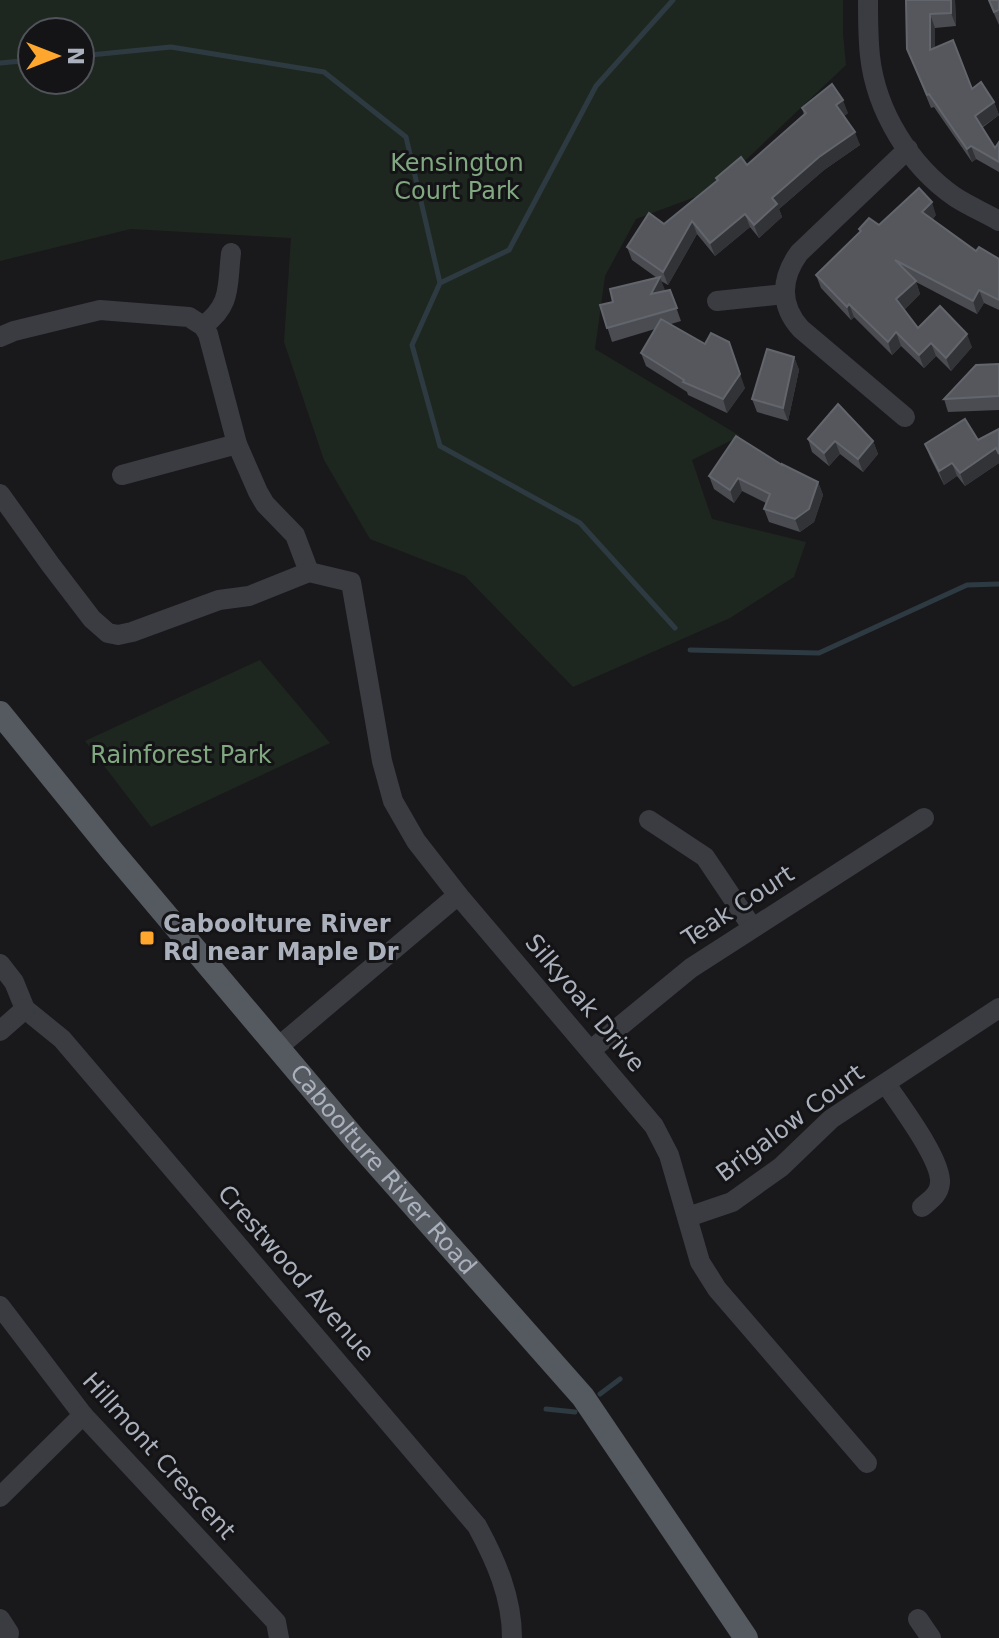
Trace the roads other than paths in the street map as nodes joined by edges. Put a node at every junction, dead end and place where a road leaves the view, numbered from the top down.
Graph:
1 (868, 0) edge
2 (908, 149) junction
3 (999, 221) edge
4 (231, 253) dead end
5 (785, 294) junction
6 (717, 301) dead end
7 (203, 326) junction
8 (0, 337) edge
9 (905, 417) dead end
10 (237, 444) junction
11 (122, 475) dead end
12 (0, 494) edge
13 (309, 572) junction
14 (0, 713) edge
15 (924, 818) dead end
16 (649, 820) dead end
17 (458, 895) junction
18 (752, 927) junction
19 (0, 964) edge
20 (999, 1008) edge
21 (25, 1009) junction
22 (0, 1031) edge
23 (277, 1048) junction
24 (591, 1050) junction
25 (886, 1084) junction
26 (922, 1207) dead end
27 (688, 1217) junction
28 (0, 1306) edge
29 (83, 1415) junction
30 (867, 1463) dead end
31 (0, 1497) edge
32 (0, 1619) edge
33 (918, 1619) dead end
34 (8, 1638) edge
35 (279, 1638) edge
36 (512, 1638) edge
37 (746, 1638) edge
38 (931, 1638) edge

1 - 2 street
2 - 3 street
2 - 5 street
4 - 7 street
5 - 6 street
5 - 9 street
7 - 8 street
7 - 10 street
10 - 11 street
10 - 13 street
12 - 13 street
13 - 17 street, Silkyoak Drive
14 - 23 main road, Caboolture River Road
15 - 18 street, Teak Court
16 - 18 street
17 - 23 street
17 - 24 street, Silkyoak Drive
18 - 24 street, Teak Court
19 - 21 street, Crestwood Avenue
20 - 25 street, Brigalow Court
21 - 22 street
21 - 36 street, Crestwood Avenue
23 - 37 main road, Caboolture River Road
24 - 27 street, Silkyoak Drive
25 - 26 street
25 - 27 street, Brigalow Court
27 - 30 street, Silkyoak Drive
28 - 29 street, Hillmont Crescent
29 - 31 street
29 - 35 street, Hillmont Crescent
32 - 34 street
33 - 38 street

